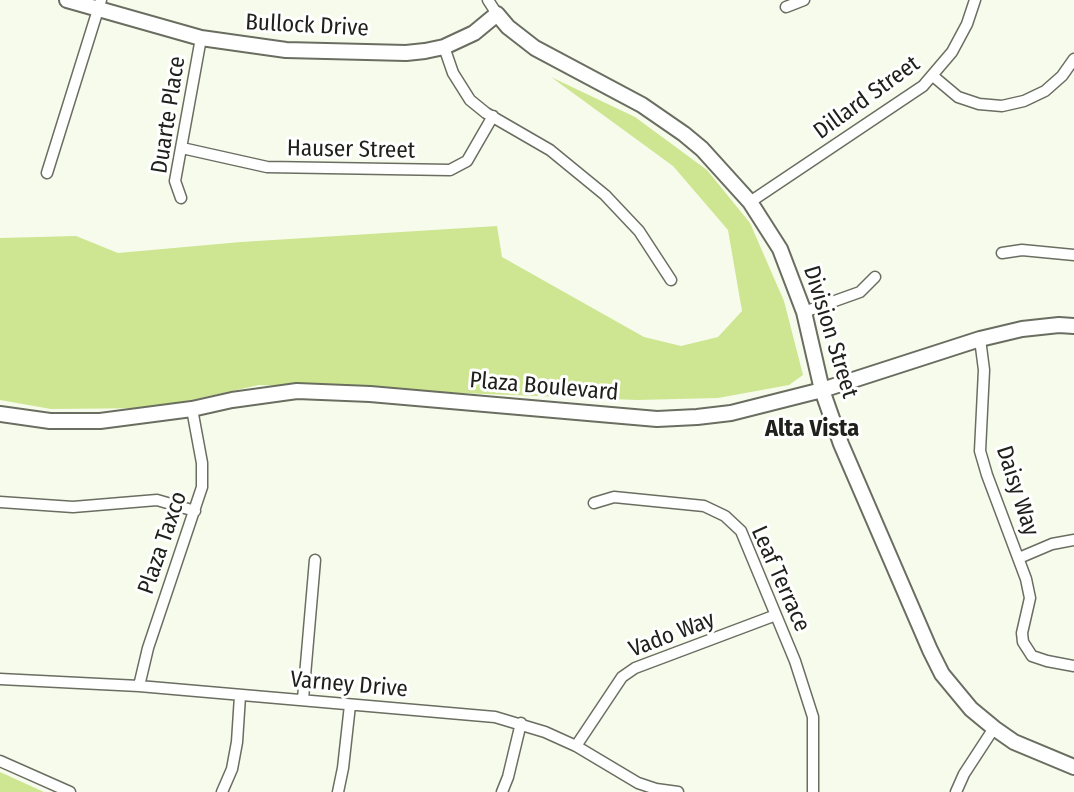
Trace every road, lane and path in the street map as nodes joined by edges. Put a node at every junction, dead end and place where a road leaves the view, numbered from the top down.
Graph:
1 (67, 0) edge
2 (488, 0) edge
3 (804, 0) edge
4 (975, 0) edge
5 (99, 5) edge
6 (786, 7) dead end
7 (497, 14) junction
8 (201, 38) junction
9 (444, 47) junction
10 (1074, 59) edge
11 (933, 76) junction
12 (493, 116) junction
13 (182, 148) junction
14 (47, 173) dead end
15 (181, 198) dead end
16 (750, 202) junction
17 (1002, 253) dead end
18 (1074, 255) edge
19 (875, 277) dead end
20 (671, 280) dead end
21 (804, 312) junction
22 (1074, 327) edge
23 (981, 339) junction
24 (821, 390) junction
25 (192, 409) junction
26 (0, 414) edge
27 (0, 502) edge
28 (594, 503) dead end
29 (195, 510) junction
30 (1074, 540) edge
31 (1019, 558) junction
32 (315, 560) dead end
33 (776, 615) junction
34 (1074, 666) edge
35 (0, 679) edge
36 (139, 686) junction
37 (240, 696) junction
38 (303, 699) junction
39 (351, 705) junction
40 (521, 723) junction
41 (994, 728) junction
42 (576, 746) junction
43 (0, 761) edge
44 (1074, 766) edge
45 (70, 792) edge
46 (222, 792) edge
47 (338, 792) edge
48 (502, 792) edge
49 (678, 792) edge
50 (813, 792) edge
51 (956, 792) edge

1 - 5 main road, Bullock Drive
2 - 7 street, Division Street
3 - 6 street
4 - 11 street, Dillard Street
5 - 8 main road, Bullock Drive
5 - 14 street
7 - 9 main road, Bullock Drive
7 - 16 main road, Division Street
8 - 9 main road, Bullock Drive
8 - 13 street, Duarte Place
9 - 12 street
10 - 11 street
11 - 16 street, Dillard Street
12 - 13 street, Hauser Street
12 - 20 street
13 - 15 street, Duarte Place
16 - 21 main road, Division Street
17 - 18 street
19 - 21 street
21 - 24 main road, Division Street
22 - 23 main road, Plaza Boulevard
23 - 24 main road, Plaza Boulevard
23 - 31 street, Daisy Way
24 - 25 main road, Plaza Boulevard
24 - 41 main road, Division Street
25 - 26 main road, Plaza Boulevard
25 - 29 street, Plaza Taxco
27 - 29 street
28 - 33 street, Leaf Terrace
29 - 36 street, Plaza Taxco
30 - 31 street
31 - 34 street, Daisy Way
32 - 38 street
33 - 42 street, Vado Way
33 - 50 street, Leaf Terrace
35 - 36 street, Varney Drive
36 - 37 street, Varney Drive
37 - 38 street, Varney Drive
37 - 46 street
38 - 39 street, Varney Drive
39 - 40 street, Varney Drive
39 - 47 street
40 - 42 street, Varney Drive
40 - 48 street
41 - 44 main road, Division Street
41 - 51 street
42 - 49 street, Varney Drive
43 - 45 street

